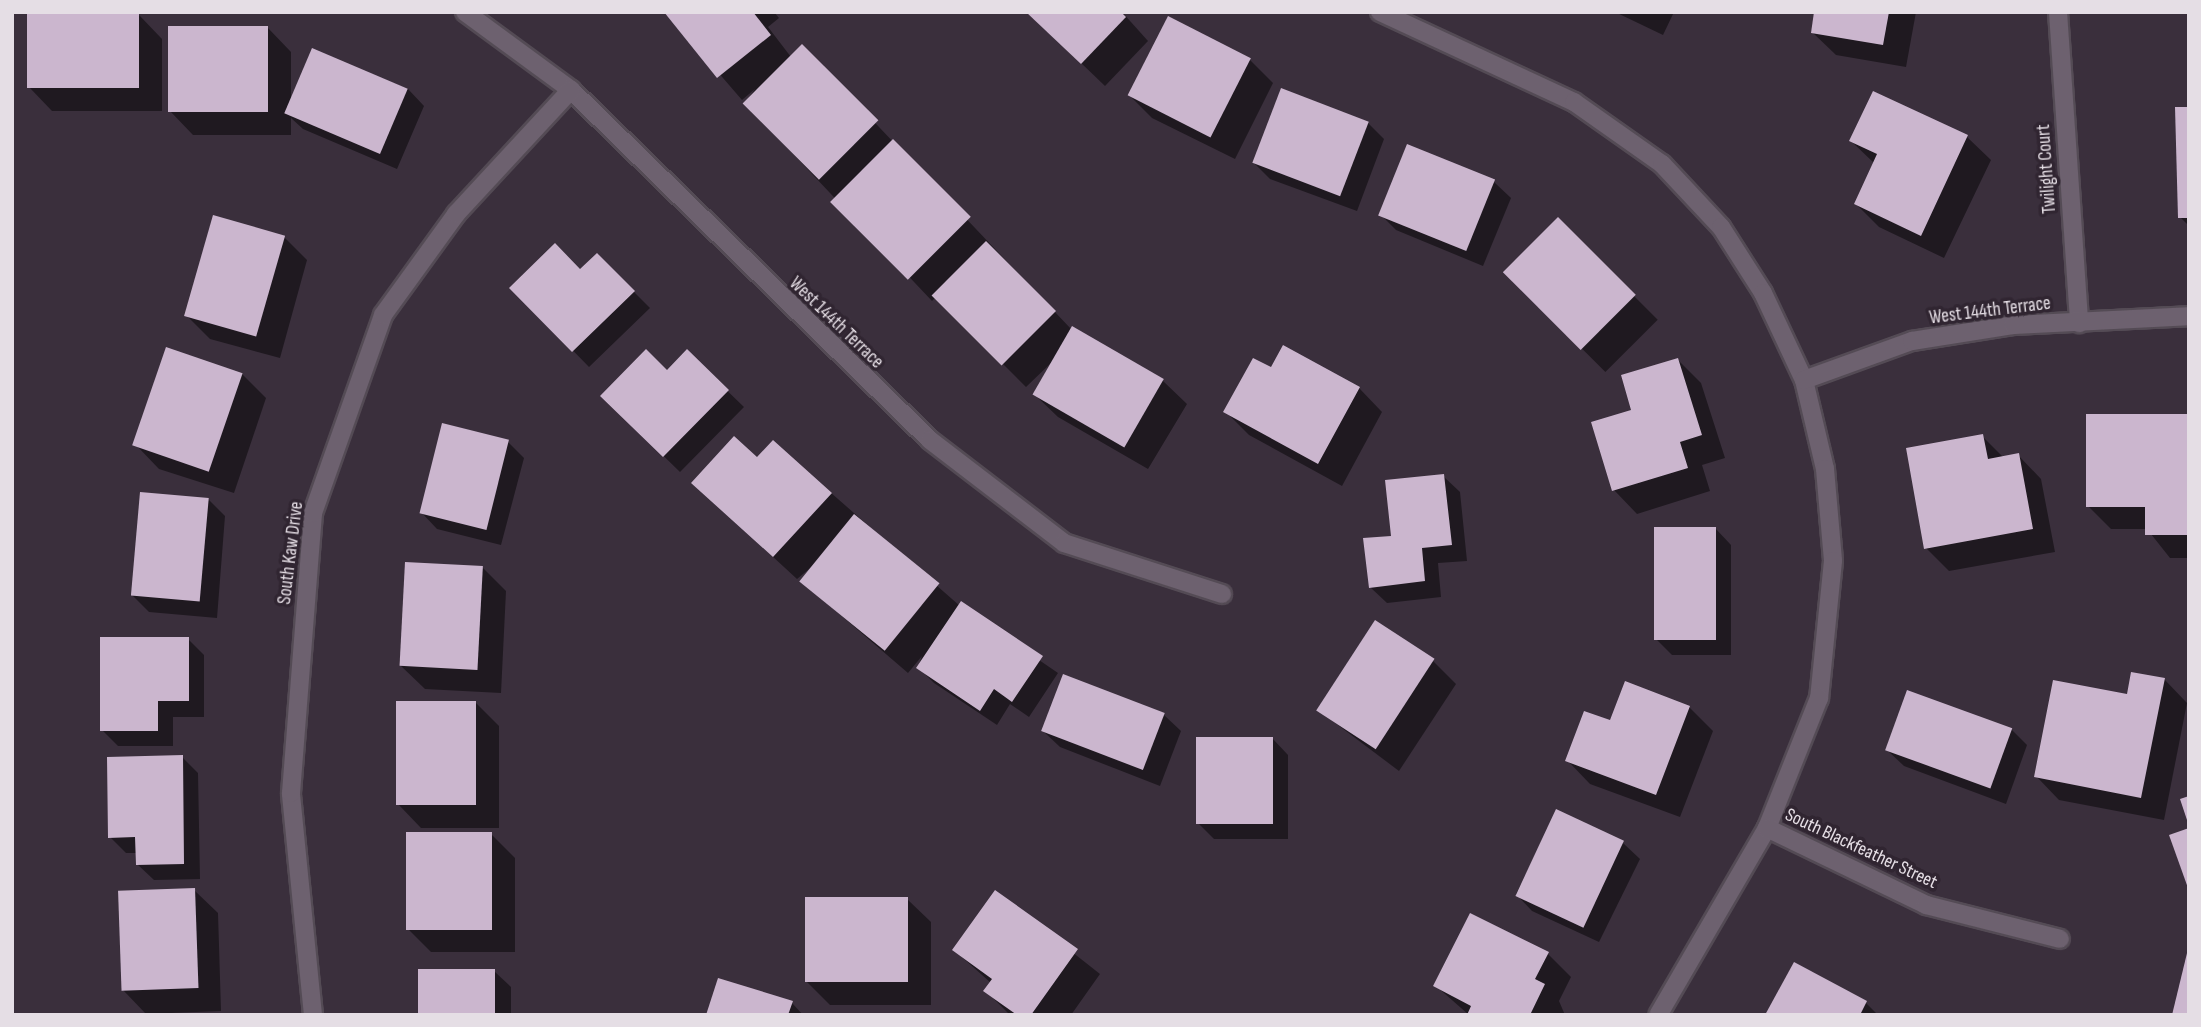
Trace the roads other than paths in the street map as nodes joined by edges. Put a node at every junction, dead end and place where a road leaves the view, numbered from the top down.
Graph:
1 (465, 12) edge
2 (1380, 12) edge
3 (2058, 12) edge
4 (571, 90) junction
5 (2189, 316) edge
6 (2078, 323) junction
7 (1804, 380) junction
8 (1222, 594) dead end
9 (1767, 828) junction
10 (2060, 939) dead end
11 (313, 1015) edge
12 (1658, 1015) edge

1 - 4 street, West 144th Terrace
2 - 7 street, South Blackfeather Street
3 - 6 street, Twilight Court
4 - 8 street, West 144th Terrace
4 - 11 street, South Kaw Drive
5 - 6 street, West 144th Terrace
6 - 7 street, West 144th Terrace
7 - 9 street, South Blackfeather Street
9 - 10 street, South Blackfeather Street
9 - 12 street, South Blackfeather Street

